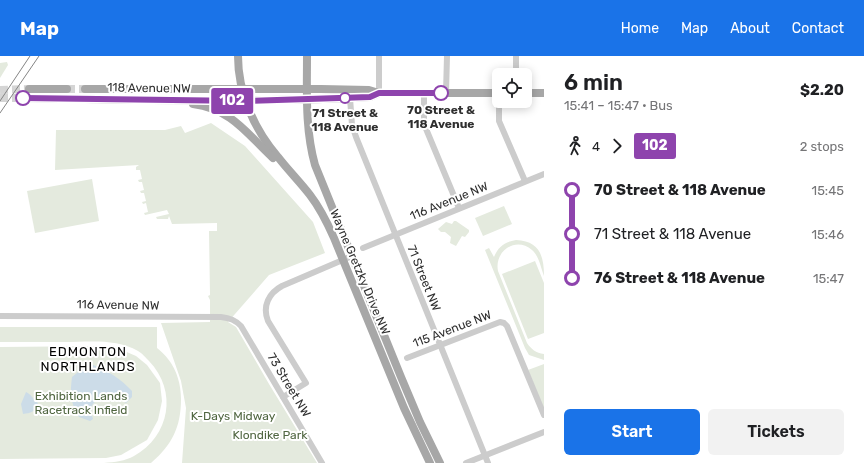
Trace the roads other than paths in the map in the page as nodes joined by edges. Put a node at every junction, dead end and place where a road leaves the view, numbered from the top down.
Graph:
1 (238, 56) edge
2 (307, 56) edge
3 (379, 56) edge
4 (447, 56) edge
5 (516, 56) edge
6 (516, 68) edge
7 (29, 89) tunnel mouth
8 (67, 89) tunnel mouth
9 (85, 89) tunnel mouth
10 (242, 89) junction
11 (307, 89) junction
12 (379, 93) junction
13 (424, 93) junction
14 (446, 93) junction
15 (532, 93) edge
16 (544, 93) edge
17 (492, 94) edge
18 (23, 98) tunnel mouth
19 (350, 98) junction
20 (67, 99) tunnel mouth
21 (85, 99) tunnel mouth
22 (307, 100) junction
23 (169, 101) junction
24 (246, 101) junction
25 (499, 108) edge
26 (544, 174) edge
27 (294, 177) junction
28 (526, 181) junction
29 (459, 208) junction
30 (395, 234) junction
31 (363, 248) dead end
32 (352, 256) junction
33 (344, 260) junction
34 (0, 316) edge
35 (234, 320) joint
36 (440, 345) junction
37 (407, 358) dead end
38 (283, 397) junction
39 (544, 415) edge
40 (544, 432) edge
41 (484, 455) junction
42 (322, 463) edge
43 (430, 463) edge
44 (440, 463) edge
45 (466, 463) edge
46 (488, 463) edge

1 - 10 main road, Wayne Gretzky Drive NW
2 - 11 main road, Wayne Gretzky Drive NW
3 - 12 street
4 - 14 street
5 - 6 street
7 - 8 main road
9 - 10 main road, 118 Avenue NW
10 - 11 main road, 118 Avenue NW
10 - 24 main road, Wayne Gretzky Drive NW
11 - 12 main road, 118 Avenue NW
11 - 22 main road, Wayne Gretzky Drive NW
12 - 13 main road, 118 Avenue NW
12 - 19 main road, 118 Avenue NW
13 - 14 main road, 118 Avenue NW
13 - 29 street
14 - 17 main road, 118 Avenue NW
15 - 16 main road
18 - 20 main road
19 - 22 main road, 118 Avenue NW
19 - 30 street, 71 Street NW
21 - 23 main road, 118 Avenue NW
22 - 24 main road, 118 Avenue NW
22 - 32 main road, Wayne Gretzky Drive NW
23 - 24 main road, 118 Avenue NW
23 - 27 main road
24 - 27 main road, Wayne Gretzky Drive NW
25 - 28 street
26 - 28 street, 116 Avenue NW
27 - 33 main road, Wayne Gretzky Drive NW
28 - 29 street, 116 Avenue NW
29 - 30 street, 116 Avenue NW
30 - 31 street, 116 Avenue NW
30 - 36 street, 71 Street NW
32 - 33 street
32 - 44 main road, Wayne Gretzky Drive NW
33 - 38 street
33 - 43 main road, Wayne Gretzky Drive NW
34 - 35 street, 116 Avenue NW
35 - 38 street, 73 Street NW
36 - 37 street, 115 Avenue NW
36 - 39 street, 115 Avenue NW
36 - 41 street, 71 Street NW
38 - 42 street, 73 Street NW
40 - 41 street
41 - 45 street
41 - 46 street, 71 Street NW

